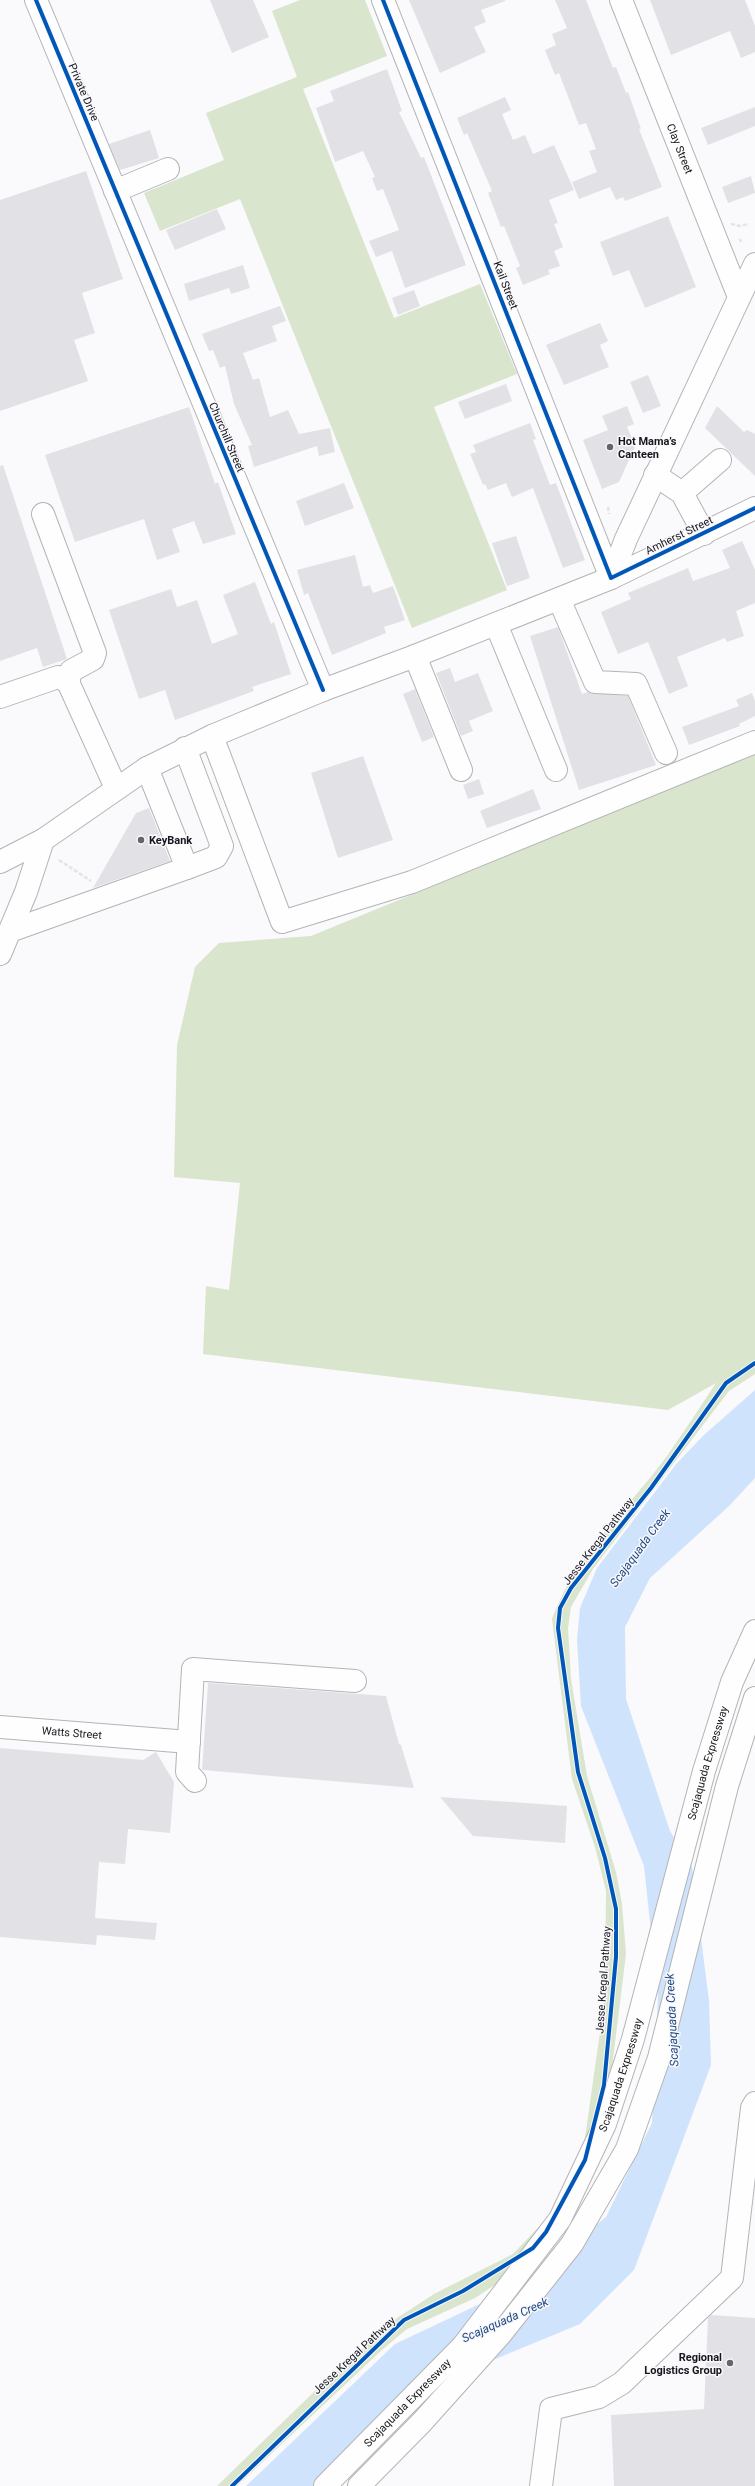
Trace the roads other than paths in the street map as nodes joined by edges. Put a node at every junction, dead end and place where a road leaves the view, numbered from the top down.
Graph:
1 (36, 0) edge
2 (383, 0) edge
3 (621, 0) edge
4 (168, 169) dead end
5 (115, 191) junction
6 (755, 264) edge
7 (739, 297) junction
8 (720, 460) dead end
9 (655, 475) junction
10 (682, 492) junction
11 (755, 508) edge
12 (43, 514) dead end
13 (704, 534) junction
14 (611, 578) junction
15 (559, 599) junction
16 (496, 624) junction
17 (416, 656) junction
18 (68, 682) junction
19 (323, 690) junction
20 (0, 697) edge
21 (212, 736) junction
22 (755, 742) edge
23 (185, 748) junction
24 (666, 753) dead end
25 (147, 768) junction
26 (461, 770) dead end
27 (556, 770) dead end
28 (116, 788) junction
29 (43, 840) junction
30 (0, 862) edge
31 (187, 868) junction
32 (10, 932) junction
33 (0, 954) edge
34 (755, 1631) edge
35 (355, 1681) dead end
36 (755, 1698) edge
37 (0, 1727) edge
38 (189, 1742) junction
39 (195, 1781) dead end
40 (755, 2103) edge
41 (326, 2486) edge
42 (359, 2486) edge
43 (541, 2486) edge

1 - 5 main road, Private Drive
2 - 14 main road, Kail Street
3 - 7 main road, Clay Street
4 - 5 main road
5 - 19 main road, Churchill Street
6 - 7 main road
7 - 9 main road
8 - 10 main road
9 - 10 main road
9 - 14 main road
10 - 13 main road
11 - 13 main road, Amherst Street
12 - 18 main road
13 - 14 main road, Amherst Street
14 - 15 main road, Amherst Street
15 - 16 main road, Amherst Street
15 - 24 main road
16 - 17 main road, Amherst Street
16 - 27 main road
17 - 19 main road, Amherst Street
17 - 26 main road
18 - 20 main road
18 - 28 main road
19 - 21 main road, Amherst Street
21 - 22 main road
21 - 23 main road, Amherst Street
23 - 25 main road, Amherst Street
23 - 31 main road
25 - 28 main road, Amherst Street
25 - 31 main road
28 - 29 main road, Amherst Street
29 - 30 main road
29 - 32 main road
31 - 32 main road
32 - 33 main road
34 - 41 main road, Scajaquada Expressway
35 - 38 main road
36 - 42 main road, Scajaquada Expressway
37 - 38 main road, Watts Street
38 - 39 main road
40 - 43 main road

